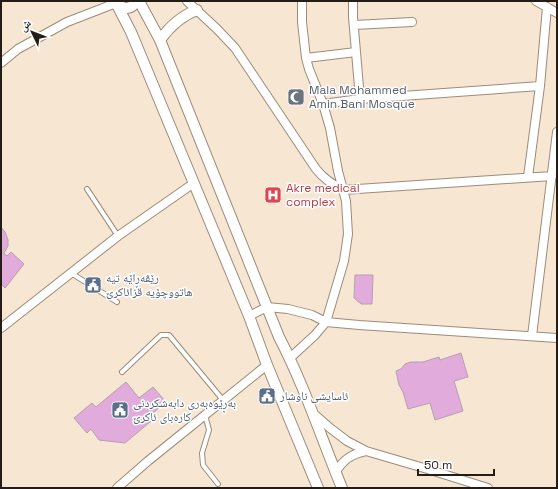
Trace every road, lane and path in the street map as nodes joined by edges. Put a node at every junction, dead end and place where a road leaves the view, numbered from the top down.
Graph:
1 (136, 1) edge
2 (140, 1) edge
3 (187, 1) edge
4 (302, 1) edge
5 (353, 1) edge
6 (536, 1) edge
7 (116, 2) edge
8 (547, 7) junction
9 (198, 10) junction
10 (557, 13) edge
11 (412, 22) dead end
12 (354, 26) junction
13 (160, 40) junction
14 (356, 52) junction
15 (306, 58) junction
16 (1, 63) edge
17 (540, 86) junction
18 (360, 99) junction
19 (323, 104) junction
20 (557, 132) edge
21 (556, 145) edge
22 (552, 176) junction
23 (528, 177) junction
24 (194, 183) junction
25 (87, 189) dead end
26 (343, 190) junction
27 (118, 236) junction
28 (71, 273) junction
29 (117, 302) dead end
30 (267, 308) junction
31 (249, 316) junction
32 (326, 322) junction
33 (1, 328) edge
34 (532, 336) junction
35 (557, 338) edge
36 (290, 358) junction
37 (267, 365) junction
38 (122, 372) dead end
39 (223, 400) junction
40 (314, 414) junction
41 (205, 415) junction
42 (366, 451) junction
43 (335, 473) junction
44 (218, 484) dead end
45 (117, 488) edge
46 (318, 488) edge
47 (342, 488) edge
48 (488, 488) edge

1 - 7 street
2 - 13 street
3 - 9 street
4 - 15 street
5 - 12 street
6 - 8 street
7 - 16 street
7 - 24 street
8 - 10 street
8 - 17 street
9 - 13 street
9 - 26 street
11 - 12 street
12 - 14 street
13 - 30 street
14 - 15 street
14 - 18 street
15 - 19 street
17 - 18 street
17 - 23 street
18 - 19 street
19 - 26 street
20 - 21 street
21 - 22 street
22 - 23 street
22 - 34 street
23 - 26 street
24 - 27 street
24 - 31 street
25 - 27 lane
26 - 32 street
27 - 28 street
28 - 29 lane
28 - 33 street
30 - 31 street
30 - 32 street
30 - 36 street
31 - 37 street
32 - 34 street
32 - 36 street
34 - 35 street
36 - 40 street
37 - 39 street
37 - 46 street
38 - 39 lane
39 - 41 street
40 - 42 street
40 - 43 street
41 - 44 lane
41 - 45 street
42 - 43 street
42 - 48 street
43 - 47 street

